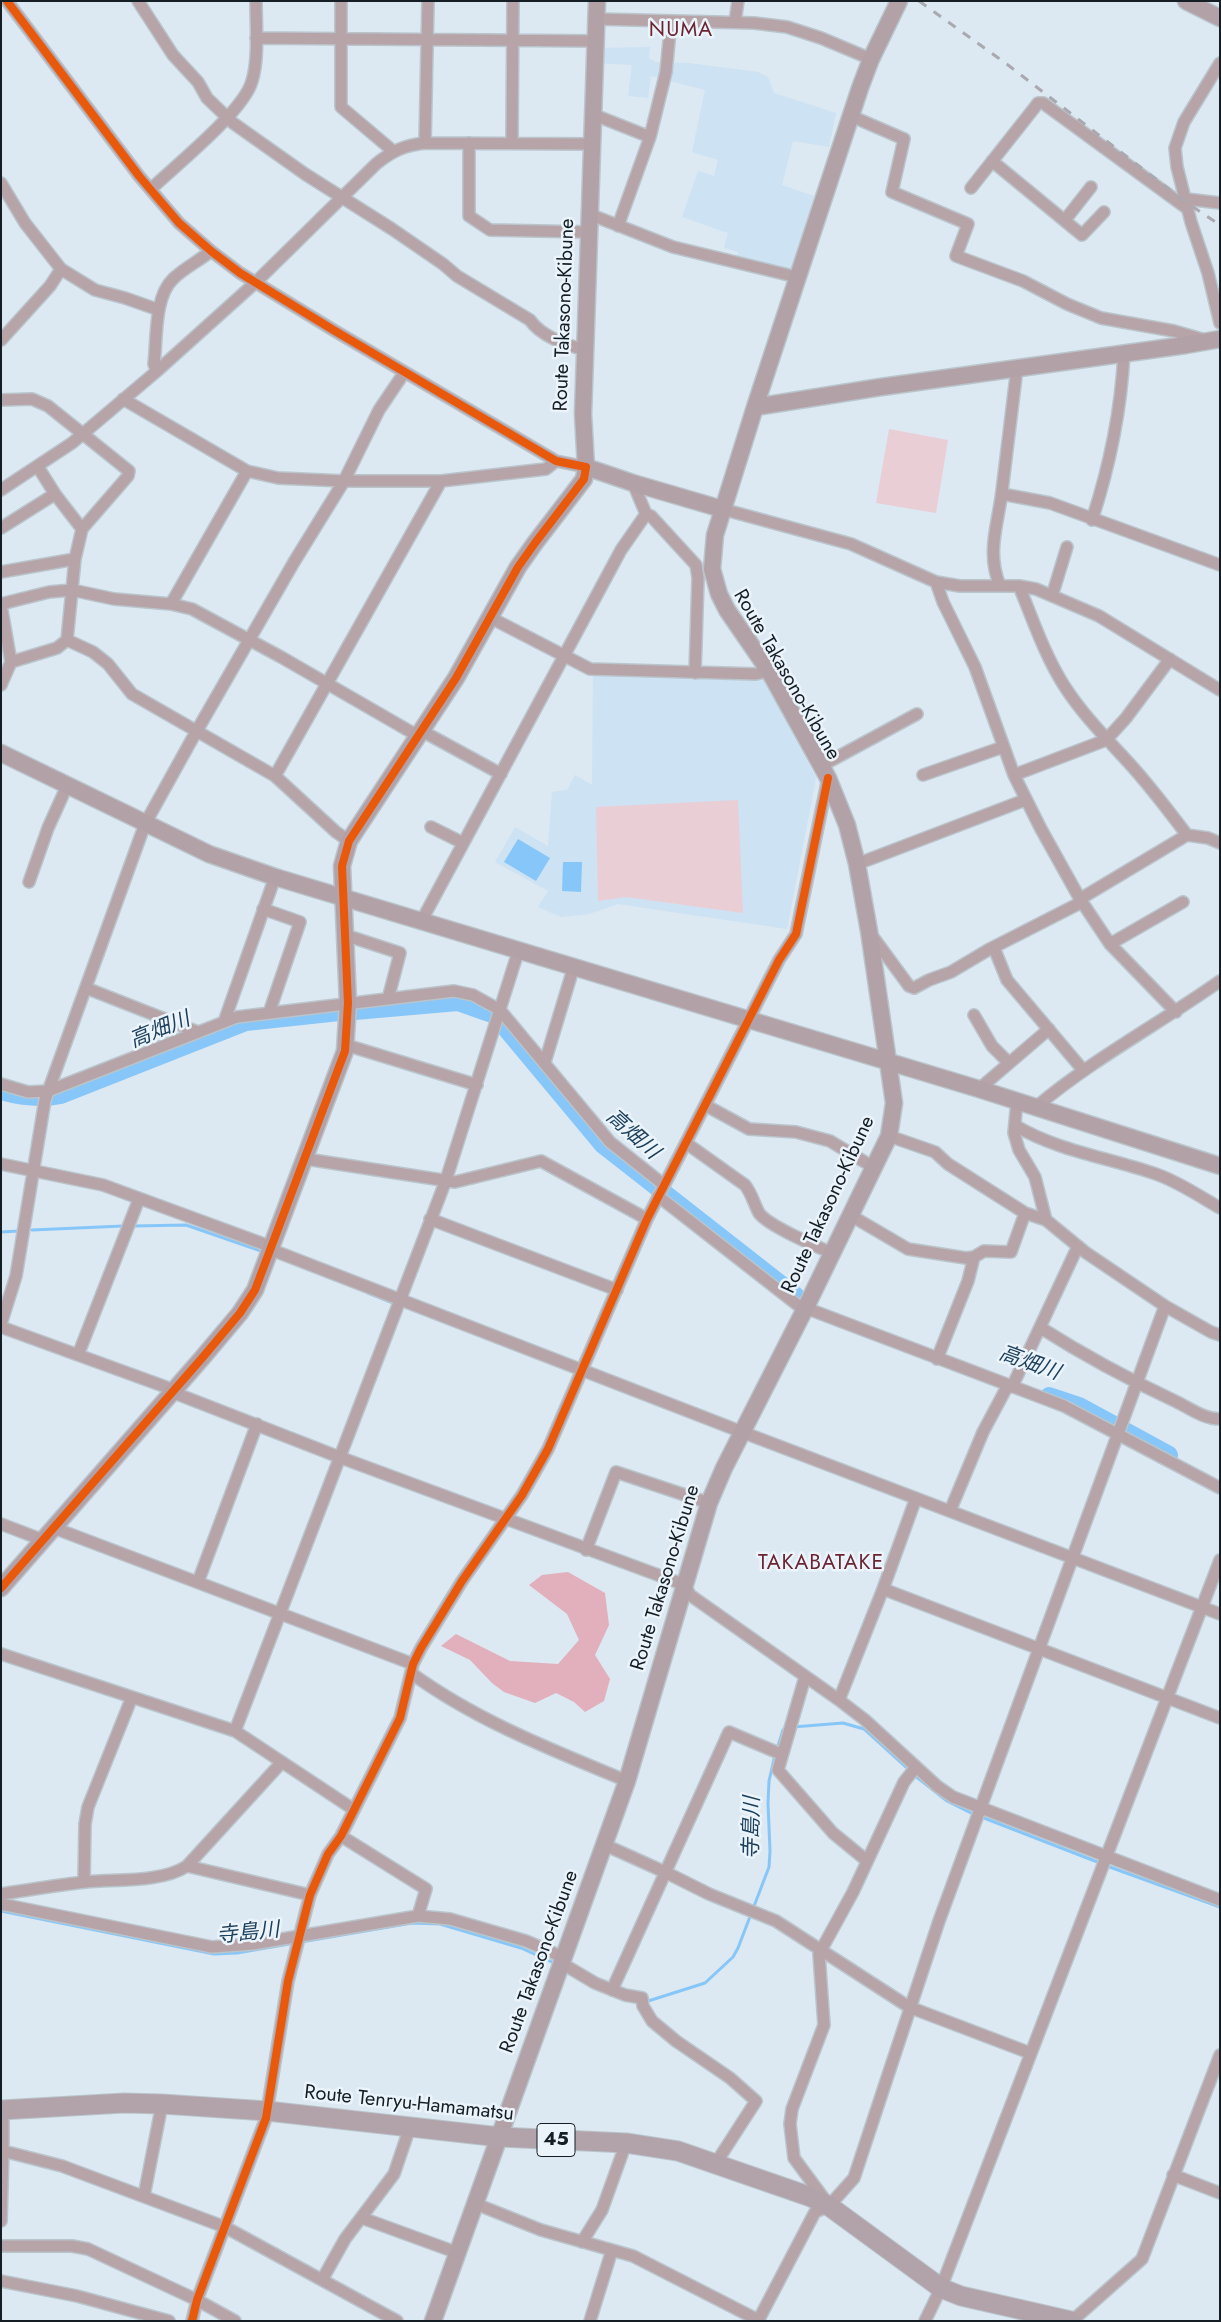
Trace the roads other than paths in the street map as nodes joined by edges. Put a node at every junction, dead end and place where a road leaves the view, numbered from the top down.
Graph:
1 (7, 1) edge
2 (138, 1) edge
3 (256, 1) edge
4 (341, 1) edge
5 (428, 1) edge
6 (513, 1) edge
7 (597, 1) edge
8 (738, 1) edge
9 (899, 1) edge
10 (1186, 1) edge
11 (1220, 18) edge
12 (595, 19) junction
13 (671, 21) junction
14 (735, 22) junction
15 (256, 38) junction
16 (341, 38) junction
17 (428, 39) junction
18 (594, 41) junction
19 (513, 42) junction
20 (871, 59) junction
21 (1220, 64) edge
22 (592, 114) junction
23 (851, 116) junction
24 (227, 118) junction
25 (650, 137) junction
26 (425, 143) junction
27 (469, 143) junction
28 (512, 143) junction
29 (591, 144) junction
30 (393, 151) junction
31 (992, 161) junction
32 (1, 183) edge
33 (1091, 187) dead end
34 (971, 188) dead end
35 (152, 189) junction
36 (343, 198) junction
37 (1220, 202) edge
38 (1187, 204) junction
39 (1104, 212) dead end
40 (590, 214) junction
41 (1065, 220) junction
42 (618, 226) junction
43 (588, 232) junction
44 (211, 251) junction
45 (61, 269) junction
46 (797, 277) junction
47 (256, 282) junction
48 (159, 310) junction
49 (1220, 323) edge
50 (1, 340) edge
51 (1214, 340) edge
52 (584, 349) junction
53 (1124, 354) junction
54 (1017, 368) junction
55 (157, 370) junction
56 (404, 373) junction
57 (124, 399) junction
58 (1, 400) edge
59 (755, 407) junction
60 (83, 435) junction
61 (556, 461) junction
62 (38, 467) junction
63 (586, 467) junction
64 (247, 471) junction
65 (441, 480) junction
66 (344, 481) junction
67 (632, 483) junction
68 (1, 490) edge
69 (55, 494) junction
70 (1002, 494) junction
71 (722, 509) junction
72 (646, 514) junction
73 (1092, 520) junction
74 (1, 528) edge
75 (82, 529) junction
76 (1067, 547) dead end
77 (75, 559) junction
78 (1220, 565) edge
79 (1, 572) edge
80 (936, 582) junction
81 (1000, 586) junction
82 (1019, 586) junction
83 (72, 590) junction
84 (1052, 596) junction
85 (1, 604) edge
86 (171, 604) junction
87 (491, 618) junction
88 (67, 640) junction
89 (250, 640) junction
90 (564, 656) junction
91 (1170, 659) junction
92 (11, 662) junction
93 (769, 671) junction
94 (695, 674) junction
95 (326, 684) junction
96 (1, 685) edge
97 (1220, 690) edge
98 (917, 714) dead end
99 (198, 731) junction
100 (420, 734) junction
101 (1106, 740) junction
102 (1003, 747) junction
103 (1, 753) edge
104 (825, 772) junction
105 (501, 774) junction
106 (923, 774) dead end
107 (1014, 775) junction
108 (275, 776) junction
109 (67, 786) junction
110 (1025, 800) junction
111 (145, 824) junction
112 (431, 828) dead end
113 (1187, 835) junction
114 (349, 841) junction
115 (463, 843) junction
116 (1220, 843) edge
117 (858, 864) junction
118 (275, 877) junction
119 (30, 882) dead end
120 (343, 896) junction
121 (1081, 900) junction
122 (1183, 902) dead end
123 (263, 909) junction
124 (422, 920) junction
125 (869, 931) junction
126 (345, 936) junction
127 (1110, 944) junction
128 (994, 948) junction
129 (519, 949) junction
130 (574, 966) junction
131 (1220, 981) edge
132 (86, 988) junction
133 (388, 998) junction
134 (348, 1003) junction
135 (500, 1010) junction
136 (1176, 1012) junction
137 (269, 1013) junction
138 (974, 1015) dead end
139 (749, 1020) junction
140 (224, 1022) junction
141 (1050, 1029) junction
142 (198, 1032) junction
143 (346, 1045) junction
144 (545, 1062) junction
145 (888, 1062) junction
146 (1008, 1064) junction
147 (1083, 1070) junction
148 (1, 1084) edge
149 (476, 1085) junction
150 (979, 1089) junction
151 (47, 1095) junction
152 (1017, 1101) junction
153 (705, 1105) junction
154 (1036, 1107) junction
155 (1016, 1126) junction
156 (889, 1136) junction
157 (686, 1142) junction
158 (306, 1159) junction
159 (1, 1164) edge
160 (1220, 1166) edge
161 (873, 1167) junction
162 (33, 1169) junction
163 (446, 1180) junction
164 (661, 1191) junction
165 (139, 1199) junction
166 (1220, 1208) edge
167 (1025, 1213) junction
168 (850, 1215) junction
169 (430, 1219) junction
170 (647, 1219) junction
171 (1046, 1220) junction
172 (1078, 1246) junction
173 (271, 1252) junction
174 (832, 1253) junction
175 (974, 1257) junction
176 (617, 1290) junction
177 (400, 1300) junction
178 (1165, 1306) junction
179 (805, 1308) junction
180 (1, 1325) edge
181 (1041, 1328) junction
182 (1220, 1335) edge
183 (78, 1355) junction
184 (939, 1355) junction
185 (582, 1370) junction
186 (1136, 1383) junction
187 (1012, 1384) junction
188 (172, 1392) junction
189 (1220, 1419) edge
190 (257, 1424) junction
191 (1119, 1429) junction
192 (742, 1432) junction
193 (340, 1457) junction
194 (1220, 1488) edge
195 (916, 1498) junction
196 (710, 1503) junction
197 (950, 1510) junction
198 (506, 1519) junction
199 (1, 1524) edge
200 (48, 1534) junction
201 (586, 1550) junction
202 (1072, 1558) junction
203 (1220, 1560) edge
204 (198, 1582) junction
205 (685, 1585) junction
206 (1, 1588) edge
207 (882, 1589) junction
208 (1202, 1608) junction
209 (279, 1614) junction
210 (1220, 1614) edge
211 (1039, 1649) junction
212 (1, 1654) edge
213 (412, 1669) junction
214 (805, 1677) junction
215 (132, 1697) junction
216 (1167, 1698) junction
217 (839, 1700) junction
218 (1220, 1718) edge
219 (234, 1731) junction
220 (778, 1753) junction
221 (282, 1762) junction
222 (913, 1771) junction
223 (627, 1782) junction
224 (353, 1808) junction
225 (981, 1809) junction
226 (341, 1836) junction
227 (604, 1845) junction
228 (1106, 1857) junction
229 (866, 1860) junction
230 (188, 1866) junction
231 (666, 1873) junction
232 (84, 1882) junction
233 (1, 1894) edge
234 (310, 1895) junction
235 (1220, 1900) edge
236 (1, 1904) edge
237 (418, 1916) junction
238 (298, 1941) junction
239 (821, 1948) junction
240 (564, 1961) junction
241 (612, 1990) junction
242 (909, 2007) junction
243 (1030, 2053) junction
244 (1220, 2055) edge
245 (162, 2104) junction
246 (2, 2110) edge
247 (267, 2111) junction
248 (410, 2127) junction
249 (500, 2137) junction
250 (626, 2143) junction
251 (3, 2150) junction
252 (716, 2163) junction
253 (1173, 2175) junction
254 (1220, 2193) edge
255 (144, 2196) junction
256 (476, 2204) junction
257 (829, 2206) junction
258 (362, 2218) junction
259 (1, 2221) edge
260 (225, 2227) junction
261 (582, 2242) junction
262 (1, 2246) edge
263 (612, 2250) junction
264 (458, 2252) junction
265 (322, 2280) junction
266 (1, 2281) edge
267 (941, 2288) junction
268 (197, 2300) junction
269 (134, 2316) edge
270 (759, 2320) edge
271 (169, 2321) edge
272 (192, 2321) edge
273 (235, 2321) edge
274 (397, 2321) edge
275 (433, 2321) edge
276 (590, 2321) edge
277 (925, 2321) edge
278 (1071, 2321) edge

1 - 35 street
2 - 24 street
3 - 15 street
4 - 16 street
5 - 17 street
6 - 19 street
7 - 12 street, Route Takasono-Kibune
8 - 14 street
9 - 20 street, Route Takasono-Kibune
10 - 11 street
12 - 13 street
12 - 18 street, Route Takasono-Kibune
13 - 14 street
13 - 25 street
14 - 20 street
15 - 16 street
15 - 24 street
16 - 17 street
16 - 30 street
17 - 19 street
17 - 26 street
18 - 19 street
18 - 22 street, Route Takasono-Kibune
19 - 28 street
20 - 23 street, Route Takasono-Kibune
21 - 38 street
22 - 25 street
22 - 29 street, Route Takasono-Kibune
23 - 46 street, Route Takasono-Kibune
23 - 51 street
24 - 35 street
24 - 36 street
25 - 42 street
26 - 27 street
26 - 30 street
27 - 28 street
27 - 43 street
28 - 29 street
29 - 40 street, Route Takasono-Kibune
30 - 36 street
31 - 34 street
31 - 38 street
31 - 41 street
32 - 45 street
33 - 41 street
35 - 44 street
36 - 47 street
36 - 52 street
37 - 38 street
38 - 49 street
39 - 41 street
40 - 42 street
40 - 43 street, Route Takasono-Kibune
42 - 46 street
43 - 52 street, Route Takasono-Kibune
44 - 47 street
44 - 48 street
45 - 48 street
45 - 50 street
46 - 59 street, Route Takasono-Kibune
47 - 55 street
47 - 56 street
48 - 55 street
51 - 53 street
52 - 63 street, Route Takasono-Kibune
53 - 54 street
53 - 73 street
54 - 59 street
54 - 70 street
55 - 57 street
56 - 61 street
56 - 66 street
57 - 60 street
57 - 64 street
58 - 60 street
59 - 71 street, Route Takasono-Kibune
60 - 62 street
60 - 75 street
61 - 63 street
61 - 65 street
62 - 68 street
62 - 69 street
63 - 67 street
63 - 87 street
64 - 66 street
64 - 86 street
65 - 66 street
65 - 95 street
66 - 89 street
67 - 71 street
67 - 72 street
69 - 74 street
69 - 75 street
70 - 73 street
70 - 81 street
71 - 80 street
71 - 93 street, Route Takasono-Kibune
72 - 90 street
72 - 94 street
73 - 78 street
75 - 77 street
76 - 84 street
77 - 79 street
77 - 83 street
80 - 81 street
80 - 102 street
81 - 82 street
82 - 84 street
82 - 101 street
83 - 85 street
83 - 86 street
83 - 88 street
84 - 91 street
85 - 92 street
86 - 89 street
87 - 90 street
87 - 100 street
88 - 92 street
88 - 99 street
89 - 95 street
89 - 99 street
90 - 94 street
90 - 105 street
91 - 97 street
91 - 101 street
92 - 96 street
93 - 94 street
93 - 104 street, Route Takasono-Kibune
95 - 100 street
95 - 108 street
98 - 104 street
99 - 108 street
99 - 111 street
100 - 105 street
100 - 114 street
101 - 107 street
101 - 113 street
102 - 106 street
102 - 107 street
103 - 109 street
104 - 117 street, Route Takasono-Kibune
104 - 139 street
105 - 115 street
107 - 110 street
108 - 114 street
109 - 111 street
109 - 119 street
110 - 117 street
110 - 121 street
111 - 118 street
111 - 132 street
112 - 115 street
113 - 116 street
113 - 121 street
114 - 120 street
115 - 124 street
117 - 125 street, Route Takasono-Kibune
118 - 120 street
118 - 123 street
120 - 124 street
120 - 126 street
121 - 127 street
121 - 128 street
122 - 127 street
123 - 137 street
123 - 140 street
124 - 129 street
125 - 128 street
125 - 145 street, Route Takasono-Kibune
126 - 133 street
126 - 134 street
127 - 136 street
128 - 141 street
129 - 130 street
129 - 135 street
130 - 139 street
130 - 144 street
131 - 136 street
132 - 142 street
132 - 151 street
133 - 134 street
133 - 135 street
134 - 137 street
134 - 143 street
135 - 144 street
135 - 149 street
136 - 147 street
137 - 140 street
138 - 146 street
139 - 145 street
139 - 153 street
140 - 142 street
141 - 146 street
141 - 147 street
142 - 151 street
143 - 149 street
143 - 158 street
144 - 164 street
145 - 150 street
145 - 156 street, Route Takasono-Kibune
146 - 150 street
147 - 154 street
148 - 151 street
149 - 163 street
150 - 152 street
151 - 162 street
152 - 154 street
152 - 155 street
153 - 157 street
153 - 161 street
154 - 160 street
155 - 166 street
155 - 171 street
156 - 161 street, Route Takasono-Kibune
156 - 167 street
157 - 164 street
157 - 174 street
158 - 163 street
158 - 173 street
159 - 162 street
161 - 168 street, Route Takasono-Kibune
162 - 165 street
162 - 180 street
163 - 169 street
163 - 170 street
164 - 170 street
164 - 179 street
165 - 173 street
165 - 183 street
167 - 171 street
167 - 175 street
168 - 174 street, Route Takasono-Kibune
168 - 175 street
169 - 176 street
169 - 177 street
170 - 176 street
171 - 172 street
172 - 178 street
172 - 181 street
173 - 177 street
173 - 188 street
174 - 179 street, Route Takasono-Kibune
175 - 184 street
176 - 185 street
177 - 185 street
177 - 193 street
178 - 182 street
178 - 186 street
179 - 184 street
179 - 192 street, Route Takasono-Kibune
180 - 183 street
181 - 186 street
181 - 187 street
183 - 188 street
184 - 187 street
185 - 192 street
185 - 198 street
186 - 189 street
186 - 191 street
187 - 191 street
187 - 197 street
188 - 190 street
188 - 200 street
190 - 193 street
190 - 204 street
191 - 194 street
191 - 202 street
192 - 195 street
192 - 196 street, Route Takasono-Kibune
193 - 198 street
193 - 209 street
195 - 197 street
195 - 207 street
196 - 201 street
196 - 205 street, Route Takasono-Kibune
197 - 202 street
198 - 201 street
198 - 213 street
199 - 200 street
200 - 204 street
200 - 206 street
201 - 205 street
202 - 208 street
202 - 211 street
203 - 208 street
204 - 209 street
205 - 214 street
205 - 223 street, Route Takasono-Kibune
207 - 211 street
207 - 217 street
208 - 210 street
208 - 216 street
209 - 213 street
209 - 219 street
211 - 216 street
211 - 225 street
212 - 215 street
213 - 223 street
213 - 224 street
214 - 217 street
214 - 220 street
215 - 219 street
215 - 232 street
216 - 218 street
216 - 228 street
217 - 222 street
219 - 221 street
220 - 229 street
220 - 231 street
221 - 224 street
221 - 230 street
222 - 225 street
222 - 229 street
223 - 227 street, Route Takasono-Kibune
224 - 226 street
225 - 228 street
225 - 242 street
226 - 234 street
226 - 237 street
227 - 231 street
227 - 240 street, Route Takasono-Kibune
228 - 235 street
228 - 243 street
229 - 239 street
230 - 232 street
230 - 234 street
231 - 239 street
231 - 241 street
232 - 233 street
234 - 238 street
236 - 238 street
237 - 238 street
237 - 240 street
238 - 247 street
239 - 242 street
239 - 257 street
240 - 241 street
240 - 249 street, Route Takasono-Kibune
241 - 252 street
242 - 243 street
242 - 257 street
243 - 267 street
244 - 253 street
245 - 246 main road, Route Tenryu-Hamamatsu / 45
245 - 247 main road, Route Tenryu-Hamamatsu / 45
245 - 255 street
246 - 251 street
247 - 248 main road, Route Tenryu-Hamamatsu / 45
247 - 260 street
248 - 249 main road, Route Tenryu-Hamamatsu / 45
248 - 258 street
249 - 250 main road, Route Tenryu-Hamamatsu / 45
249 - 256 street, Route Takasono-Kibune
250 - 252 main road, Route Tenryu-Hamamatsu / 45
250 - 261 street
251 - 255 street
251 - 259 street
252 - 257 main road, Route Tenryu-Hamamatsu / 45
253 - 254 street
253 - 278 street
255 - 260 street
256 - 261 street
256 - 264 street, Route Takasono-Kibune
257 - 267 main road, Route Tenryu-Hamamatsu / 45
257 - 270 street
258 - 264 street
258 - 265 street
260 - 265 street
260 - 268 street
261 - 263 street
262 - 268 street
263 - 270 street
263 - 276 street
264 - 275 street, Route Takasono-Kibune
265 - 274 street
266 - 269 street
267 - 277 street
267 - 278 main road, Route Tenryu-Hamamatsu / 45
268 - 272 street
268 - 273 street
269 - 271 street

